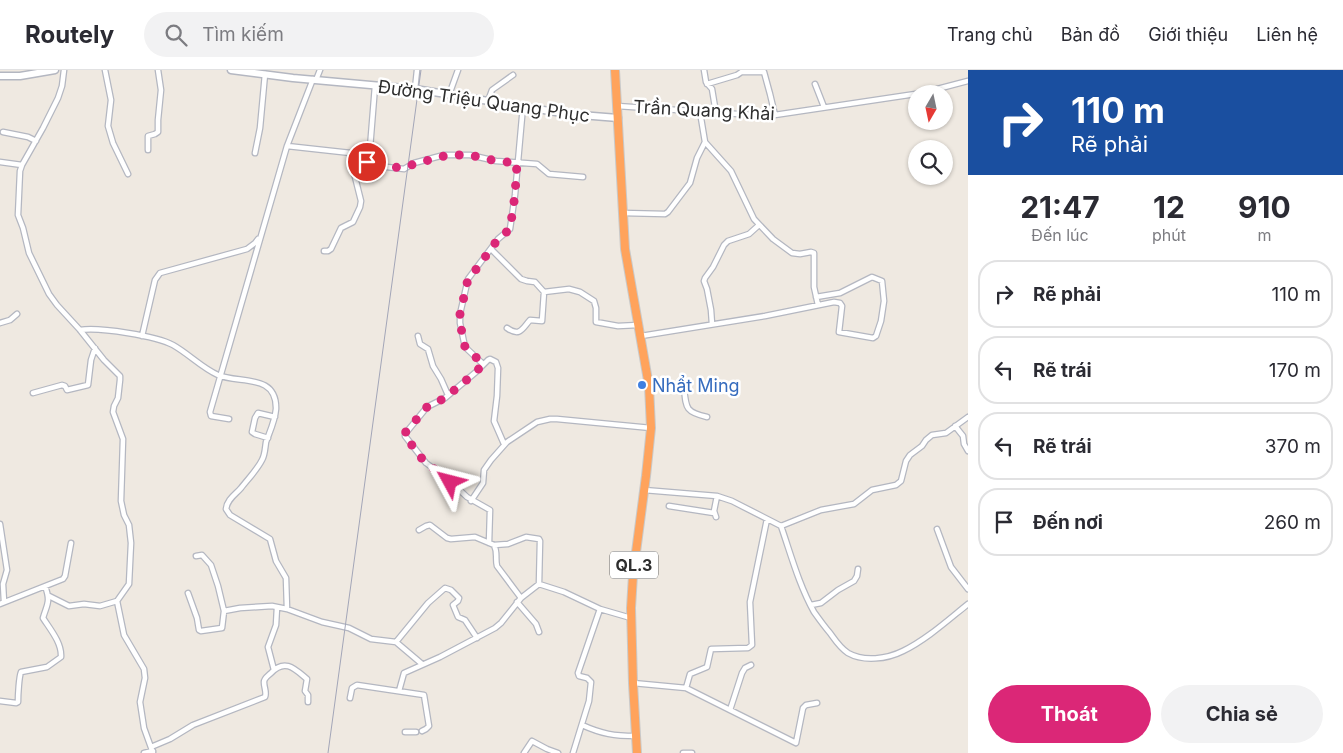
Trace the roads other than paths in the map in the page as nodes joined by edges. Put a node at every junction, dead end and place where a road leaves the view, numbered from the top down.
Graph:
1 (55, 70) edge
2 (64, 70) edge
3 (105, 70) edge
4 (158, 70) edge
5 (231, 70) edge
6 (320, 70) edge
7 (417, 70) edge
8 (458, 70) edge
9 (615, 70) edge
10 (704, 70) edge
11 (744, 71) edge
12 (265, 74) junction
13 (513, 75) dead end
14 (0, 76) edge
15 (314, 80) junction
16 (968, 81) edge
17 (707, 84) junction
18 (815, 84) dead end
19 (375, 86) junction
20 (415, 89) junction
21 (449, 95) junction
22 (488, 101) junction
23 (523, 106) junction
24 (617, 106) junction
25 (824, 107) junction
26 (700, 112) junction
27 (716, 113) junction
28 (775, 115) junction
29 (618, 118) junction
30 (3, 132) dead end
31 (36, 141) junction
32 (705, 142) junction
33 (287, 146) junction
34 (148, 150) dead end
35 (255, 153) dead end
36 (369, 155) junction
37 (0, 162) edge
38 (366, 163) junction
39 (517, 163) junction
40 (22, 165) junction
41 (128, 174) dead end
42 (583, 177) dead end
43 (623, 213) junction
44 (759, 225) junction
45 (261, 236) junction
46 (491, 249) junction
47 (324, 251) dead end
48 (544, 292) junction
49 (816, 297) junction
50 (818, 305) junction
51 (17, 314) dead end
52 (0, 323) edge
53 (712, 324) junction
54 (638, 325) junction
55 (507, 328) dead end
56 (80, 330) junction
57 (142, 336) junction
58 (418, 336) dead end
59 (641, 336) junction
60 (95, 348) junction
61 (483, 364) junction
62 (220, 376) junction
63 (649, 386) junction
64 (33, 393) dead end
65 (448, 395) junction
66 (275, 417) junction
67 (708, 417) dead end
68 (968, 417) edge
69 (229, 419) dead end
70 (955, 426) junction
71 (651, 428) junction
72 (268, 438) junction
73 (504, 444) junction
74 (968, 451) edge
75 (644, 490) junction
76 (717, 496) junction
77 (471, 500) junction
78 (669, 506) dead end
79 (767, 519) junction
80 (0, 524) edge
81 (781, 526) junction
82 (937, 529) dead end
83 (419, 530) dead end
84 (71, 543) dead end
85 (489, 543) junction
86 (494, 545) junction
87 (196, 556) dead end
88 (858, 570) dead end
89 (539, 584) junction
90 (45, 586) junction
91 (968, 589) edge
92 (188, 593) dead end
93 (49, 596) junction
94 (519, 600) junction
95 (118, 601) junction
96 (2, 603) edge
97 (968, 604) edge
98 (811, 605) junction
99 (277, 607) junction
100 (287, 609) junction
101 (600, 609) junction
102 (224, 610) junction
103 (631, 618) junction
104 (540, 632) dead end
105 (477, 638) junction
106 (396, 642) junction
107 (422, 664) junction
108 (751, 665) dead end
109 (274, 670) junction
110 (633, 683) junction
111 (686, 688) junction
112 (399, 691) junction
113 (350, 698) dead end
114 (0, 701) edge
115 (308, 702) dead end
116 (817, 703) dead end
117 (730, 710) junction
118 (582, 725) junction
119 (405, 732) dead end
120 (636, 736) junction
121 (152, 750) edge
122 (575, 752) edge
123 (144, 753) edge
124 (524, 753) edge
125 (558, 753) edge
126 (637, 753) edge
127 (683, 753) edge
128 (692, 753) edge

1 - 14 main road
2 - 31 street
3 - 41 street
4 - 34 street
5 - 12 main road, Đường Triệu Quang Phục
6 - 15 street
7 - 20 street
8 - 21 street
9 - 24 highway, QL.3
10 - 17 street
11 - 17 street
11 - 28 street
12 - 15 main road, Đường Triệu Quang Phục
12 - 35 street
13 - 22 street
15 - 19 main road, Đường Triệu Quang Phục
15 - 33 street
16 - 25 street, Trần Quang Khải
17 - 27 street
18 - 25 street
19 - 20 main road, Đường Triệu Quang Phục
19 - 36 street
20 - 21 main road, Đường Triệu Quang Phục
21 - 22 main road, Đường Triệu Quang Phục
22 - 23 main road, Đường Triệu Quang Phục
23 - 29 main road, Đường Triệu Quang Phục
23 - 39 street
24 - 26 street, Trần Quang Khải
24 - 29 highway, QL.3
25 - 28 street, Trần Quang Khải
26 - 27 street, Trần Quang Khải
26 - 32 street
27 - 28 street, Trần Quang Khải
29 - 43 highway, QL.3
30 - 31 street
31 - 40 street
32 - 43 street
32 - 44 street
33 - 36 street
33 - 45 street
36 - 38 street
37 - 40 street
38 - 39 street
38 - 47 street
39 - 42 street
39 - 46 street
40 - 56 street
43 - 54 highway, QL.3
44 - 49 street
44 - 53 street
45 - 57 street
45 - 62 street
46 - 48 street
46 - 61 street
48 - 54 street
48 - 55 street
49 - 50 street
49 - 50 street
50 - 53 street
51 - 52 street
53 - 59 street
54 - 59 highway, QL.3
56 - 57 street
56 - 60 street
57 - 62 street
58 - 65 street
59 - 63 highway, QL.3
60 - 64 street
60 - 95 street
61 - 65 street
61 - 73 street
62 - 66 street
62 - 69 street
63 - 67 street
63 - 71 highway, QL.3
65 - 77 street
66 - 72 street
66 - 72 street
68 - 70 street
70 - 74 street
70 - 81 street
71 - 73 street
71 - 75 highway, QL.3
72 - 100 street
73 - 77 street
75 - 76 street
75 - 103 highway, QL.3
76 - 78 street
76 - 79 street
77 - 85 street
79 - 81 street
79 - 111 street
80 - 96 street
81 - 98 street
82 - 91 street
83 - 85 street
84 - 90 street
85 - 86 street
86 - 89 street
86 - 94 street
87 - 102 street
88 - 98 street
89 - 94 street
89 - 101 street
90 - 93 street
90 - 96 street
92 - 102 street
93 - 95 street
93 - 114 street
94 - 104 street
94 - 105 street
95 - 121 street
97 - 98 street
99 - 100 street
99 - 102 street
99 - 109 street
100 - 106 street
101 - 103 street
101 - 118 street
103 - 110 highway, QL.3
105 - 106 street
105 - 107 street
106 - 107 street
107 - 112 street
108 - 117 street
109 - 115 street
109 - 121 street
110 - 111 street
110 - 120 highway, QL.3
111 - 117 street
112 - 113 street
112 - 119 street
116 - 117 street
118 - 120 street
118 - 122 street
120 - 126 highway, QL.3
121 - 123 street
124 - 125 street
127 - 128 street

